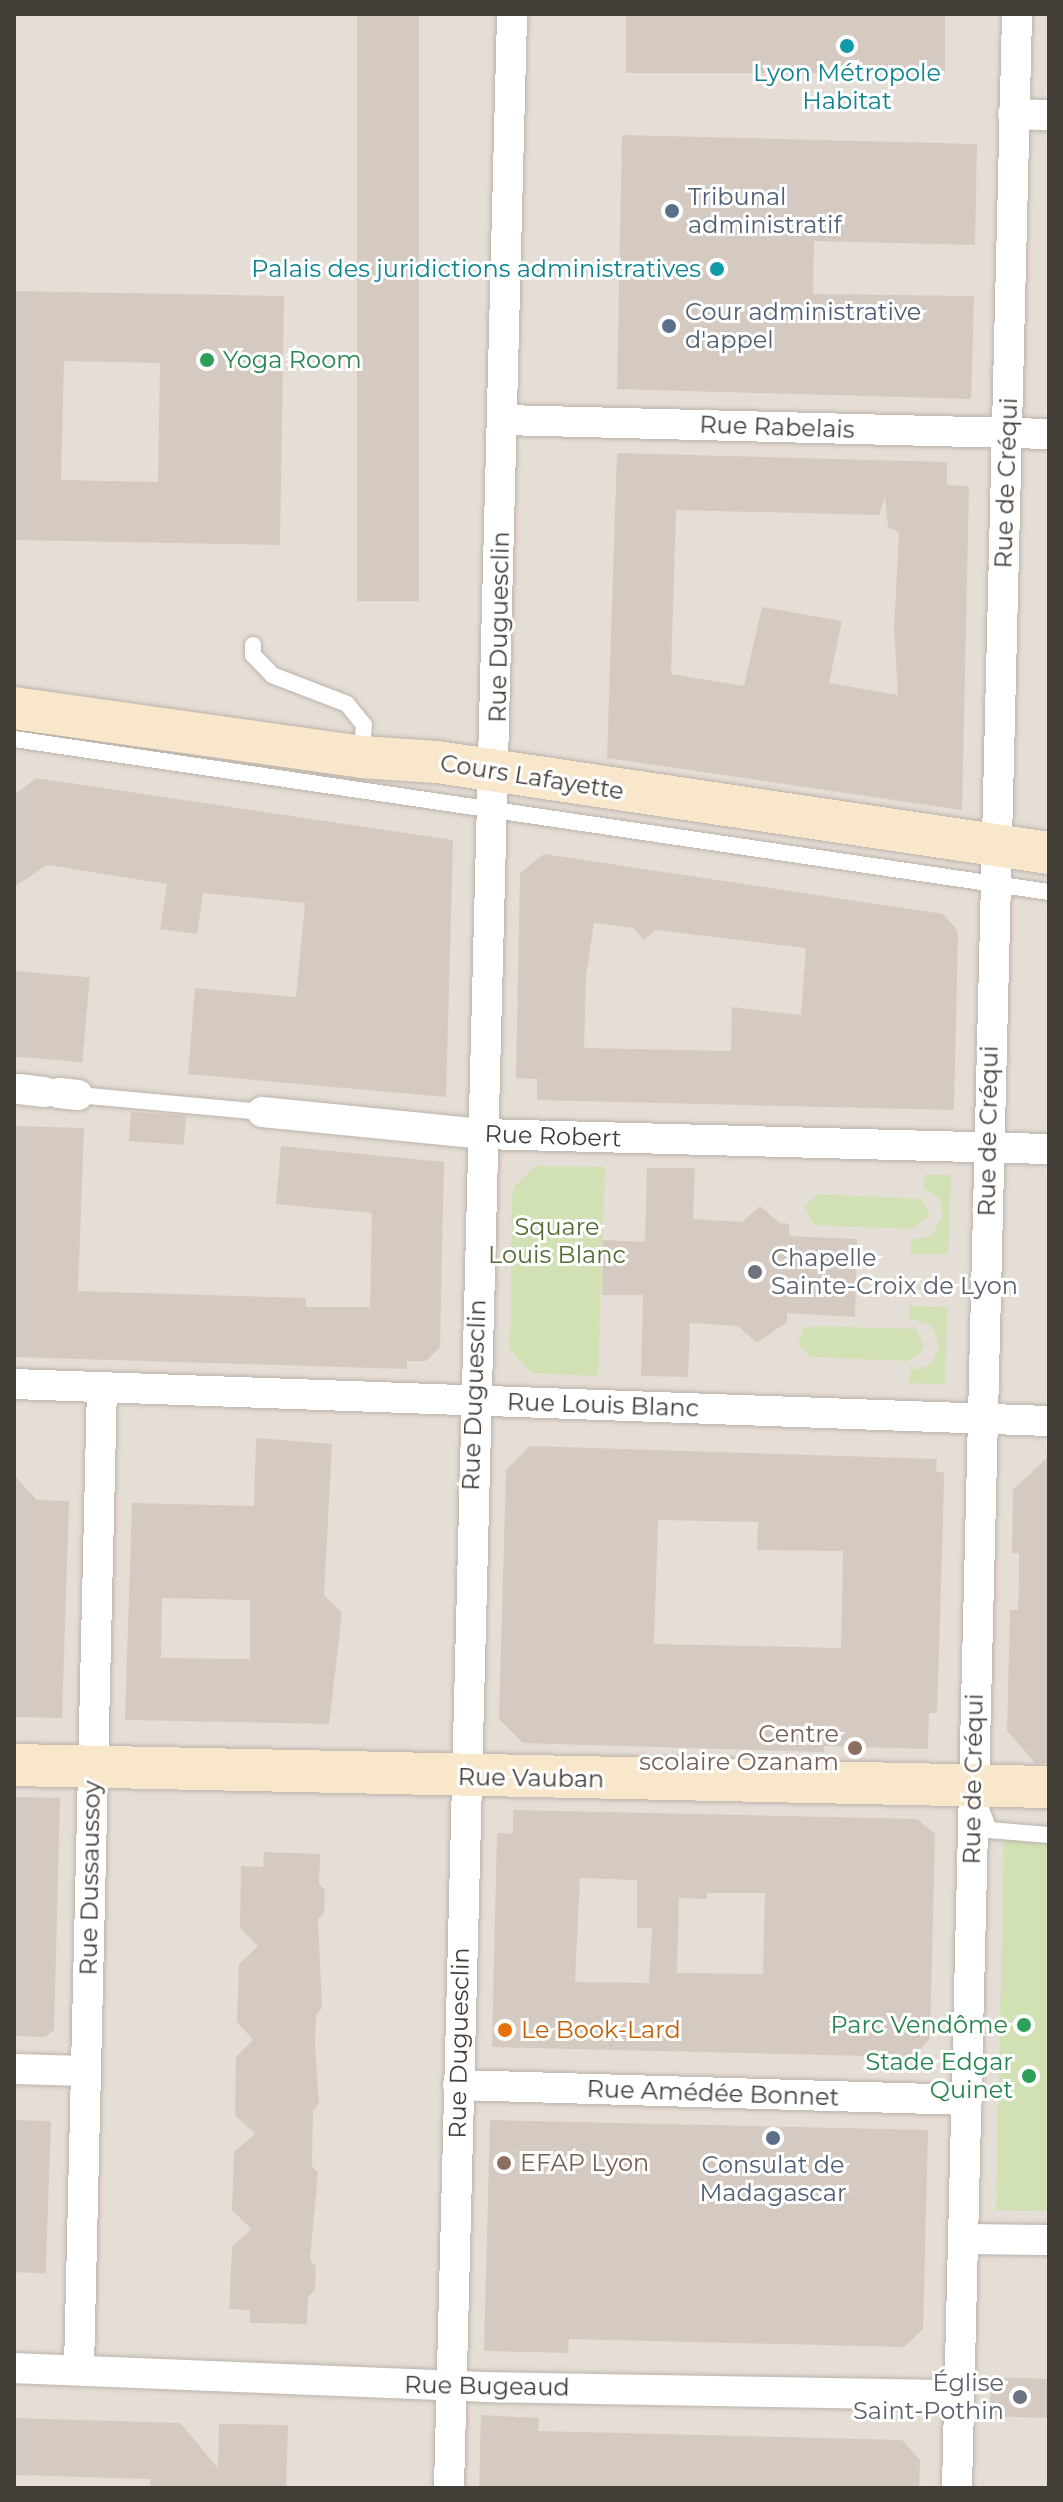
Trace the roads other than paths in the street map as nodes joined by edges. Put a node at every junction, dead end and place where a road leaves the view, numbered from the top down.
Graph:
1 (512, 14) edge
2 (1017, 14) edge
3 (1013, 114) junction
4 (1049, 115) edge
5 (504, 420) junction
6 (1007, 433) junction
7 (1049, 434) edge
8 (253, 645) dead end
9 (14, 708) edge
10 (14, 739) edge
11 (361, 757) junction
12 (494, 790) junction
13 (1049, 853) edge
14 (993, 864) junction
15 (1049, 892) edge
16 (50, 1092) dead end
17 (262, 1112) joint
18 (482, 1134) junction
19 (987, 1149) junction
20 (1049, 1149) edge
21 (14, 1384) edge
22 (102, 1387) junction
23 (473, 1399) junction
24 (982, 1420) junction
25 (1049, 1421) edge
26 (14, 1765) edge
27 (93, 1769) junction
28 (466, 1777) junction
29 (972, 1785) junction
30 (1049, 1787) edge
31 (1049, 1835) edge
32 (14, 2069) edge
33 (86, 2071) junction
34 (458, 2085) junction
35 (967, 2100) junction
36 (964, 2239) junction
37 (1049, 2240) edge
38 (14, 2368) edge
39 (79, 2369) junction
40 (452, 2386) junction
41 (959, 2395) junction
42 (449, 2488) edge
43 (957, 2488) edge

1 - 5 street, Rue Duguesclin
2 - 3 street, Rue de Créqui
3 - 4 street
3 - 6 street, Rue de Créqui
5 - 6 street, Rue Rabelais
5 - 12 street, Rue Duguesclin
6 - 7 street, Rue Rabelais
6 - 14 street, Rue de Créqui
8 - 11 lane
9 - 11 street, Cours Lafayette
10 - 12 lane
11 - 12 street, Cours Lafayette
12 - 14 street, Cours Lafayette
12 - 18 street, Rue Duguesclin
13 - 14 street, Cours Lafayette
14 - 15 lane
14 - 19 street, Rue de Créqui
16 - 17 lane, Rue Robert
17 - 18 street, Rue Robert
18 - 19 street, Rue Robert
18 - 23 street, Rue Duguesclin
19 - 20 street, Rue Robert
19 - 24 street, Rue de Créqui
21 - 22 street, Rue Louis Blanc
22 - 23 street, Rue Louis Blanc
22 - 27 street, Rue Dussaussoy
23 - 24 street, Rue Louis Blanc
23 - 28 street, Rue Duguesclin
24 - 25 street, Rue Louis Blanc
24 - 29 street, Rue de Créqui
26 - 27 street, Rue Vauban
27 - 28 street, Rue Vauban
27 - 33 street, Rue Dussaussoy
28 - 29 street, Rue Vauban
28 - 34 street, Rue Duguesclin
29 - 30 street, Rue Vauban
29 - 31 lane
29 - 35 street, Rue de Créqui
32 - 33 street
33 - 39 street, Rue Dussaussoy
34 - 35 street, Rue Amédée Bonnet
34 - 40 street, Rue Duguesclin
35 - 36 street, Rue de Créqui
36 - 37 street
36 - 41 street, Rue de Créqui
38 - 39 street, Rue Bugeaud
39 - 40 street, Rue Bugeaud
40 - 41 street, Rue Bugeaud
40 - 42 street, Rue Duguesclin
41 - 43 street, Rue de Créqui

